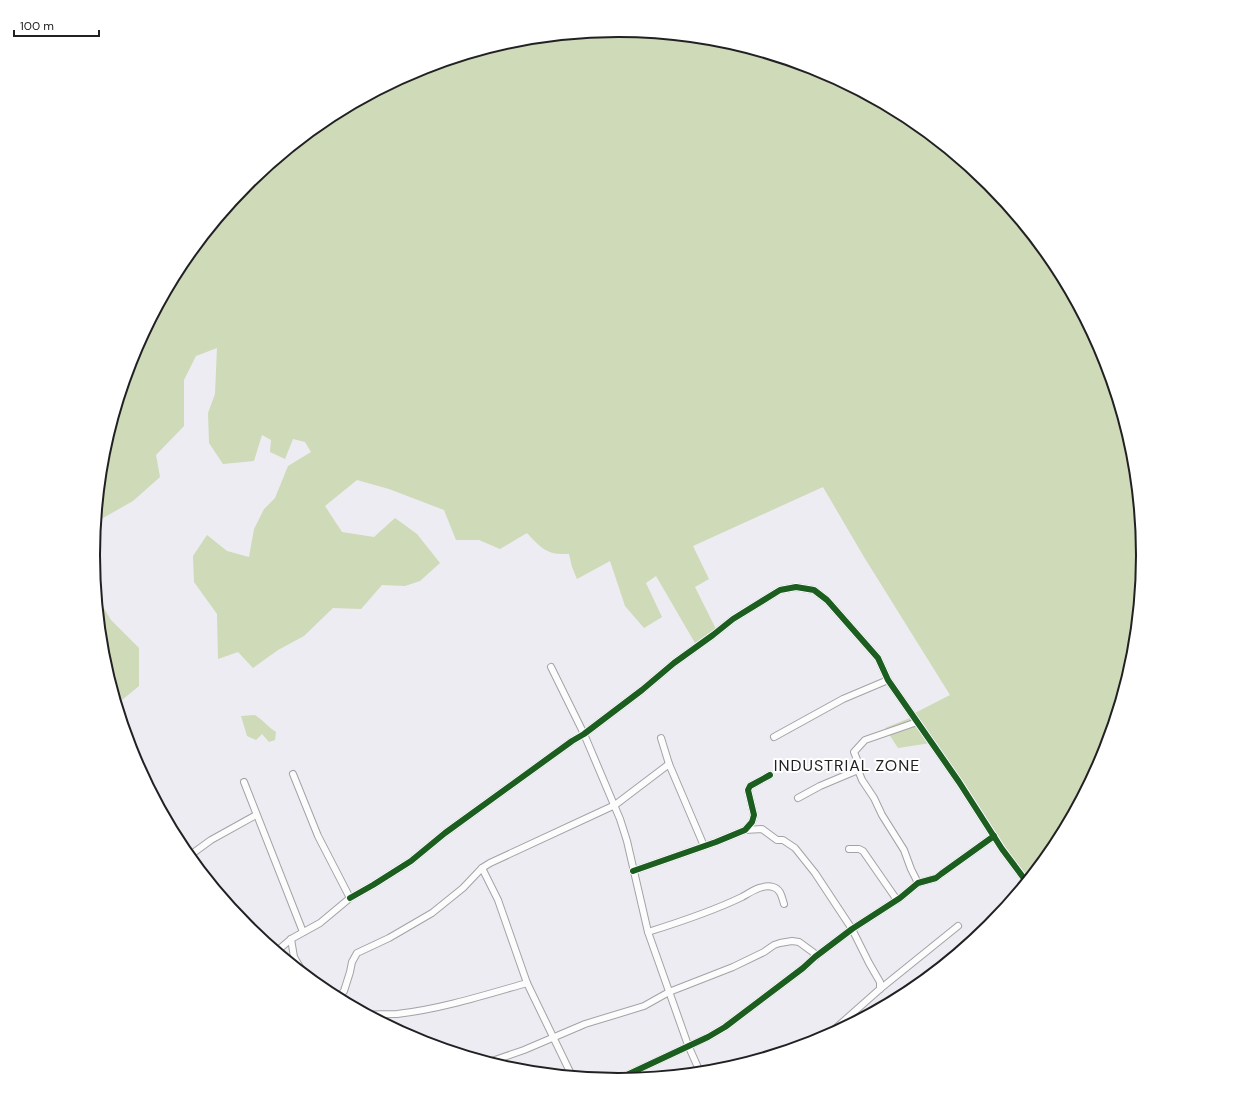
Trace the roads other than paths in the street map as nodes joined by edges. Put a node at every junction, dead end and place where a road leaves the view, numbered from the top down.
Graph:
1 (551, 667) dead end
2 (888, 680) junction
3 (917, 722) junction
4 (584, 734) junction
5 (774, 737) dead end
6 (662, 738) dead end
7 (670, 764) junction
8 (858, 770) junction
9 (293, 774) dead end
10 (770, 775) dead end
11 (244, 782) dead end
12 (798, 798) dead end
13 (615, 805) junction
14 (256, 815) junction
15 (745, 830) junction
16 (994, 836) junction
17 (704, 846) junction
18 (849, 849) dead end
19 (194, 852) edge
20 (482, 868) junction
21 (633, 871) junction
22 (1023, 877) edge
23 (918, 883) junction
24 (350, 898) junction
25 (897, 900) junction
26 (784, 904) dead end
27 (958, 926) dead end
28 (852, 929) junction
29 (303, 932) junction
30 (648, 932) junction
31 (291, 939) junction
32 (281, 948) edge
33 (815, 956) junction
34 (296, 961) edge
35 (527, 983) junction
36 (880, 990) junction
37 (669, 992) junction
38 (341, 993) edge
39 (378, 1015) edge
40 (844, 1022) edge
41 (554, 1037) junction
42 (688, 1045) junction
43 (498, 1059) edge
44 (698, 1067) edge
45 (570, 1071) edge
46 (631, 1073) edge

1 - 4 street
2 - 3 street
2 - 4 street
2 - 5 street
3 - 8 street
3 - 16 street
4 - 13 street
4 - 24 street
6 - 7 street
7 - 13 street
7 - 17 street
8 - 12 street
8 - 23 street
9 - 24 street
10 - 15 street
11 - 14 street
13 - 20 street
13 - 21 street
14 - 19 street
14 - 29 street
15 - 17 street
15 - 28 street
16 - 22 street
16 - 23 street
17 - 21 street
18 - 25 street
20 - 35 street
20 - 38 street
21 - 30 street
23 - 25 street
24 - 29 street
25 - 28 street
26 - 30 street
27 - 36 street
28 - 33 street
28 - 36 street
29 - 31 street
30 - 37 street
31 - 32 street
31 - 34 street
33 - 37 street
33 - 42 street
35 - 39 street
35 - 41 street
36 - 40 street
37 - 41 street
37 - 42 street
41 - 43 street
41 - 45 street
42 - 44 street
42 - 46 street

